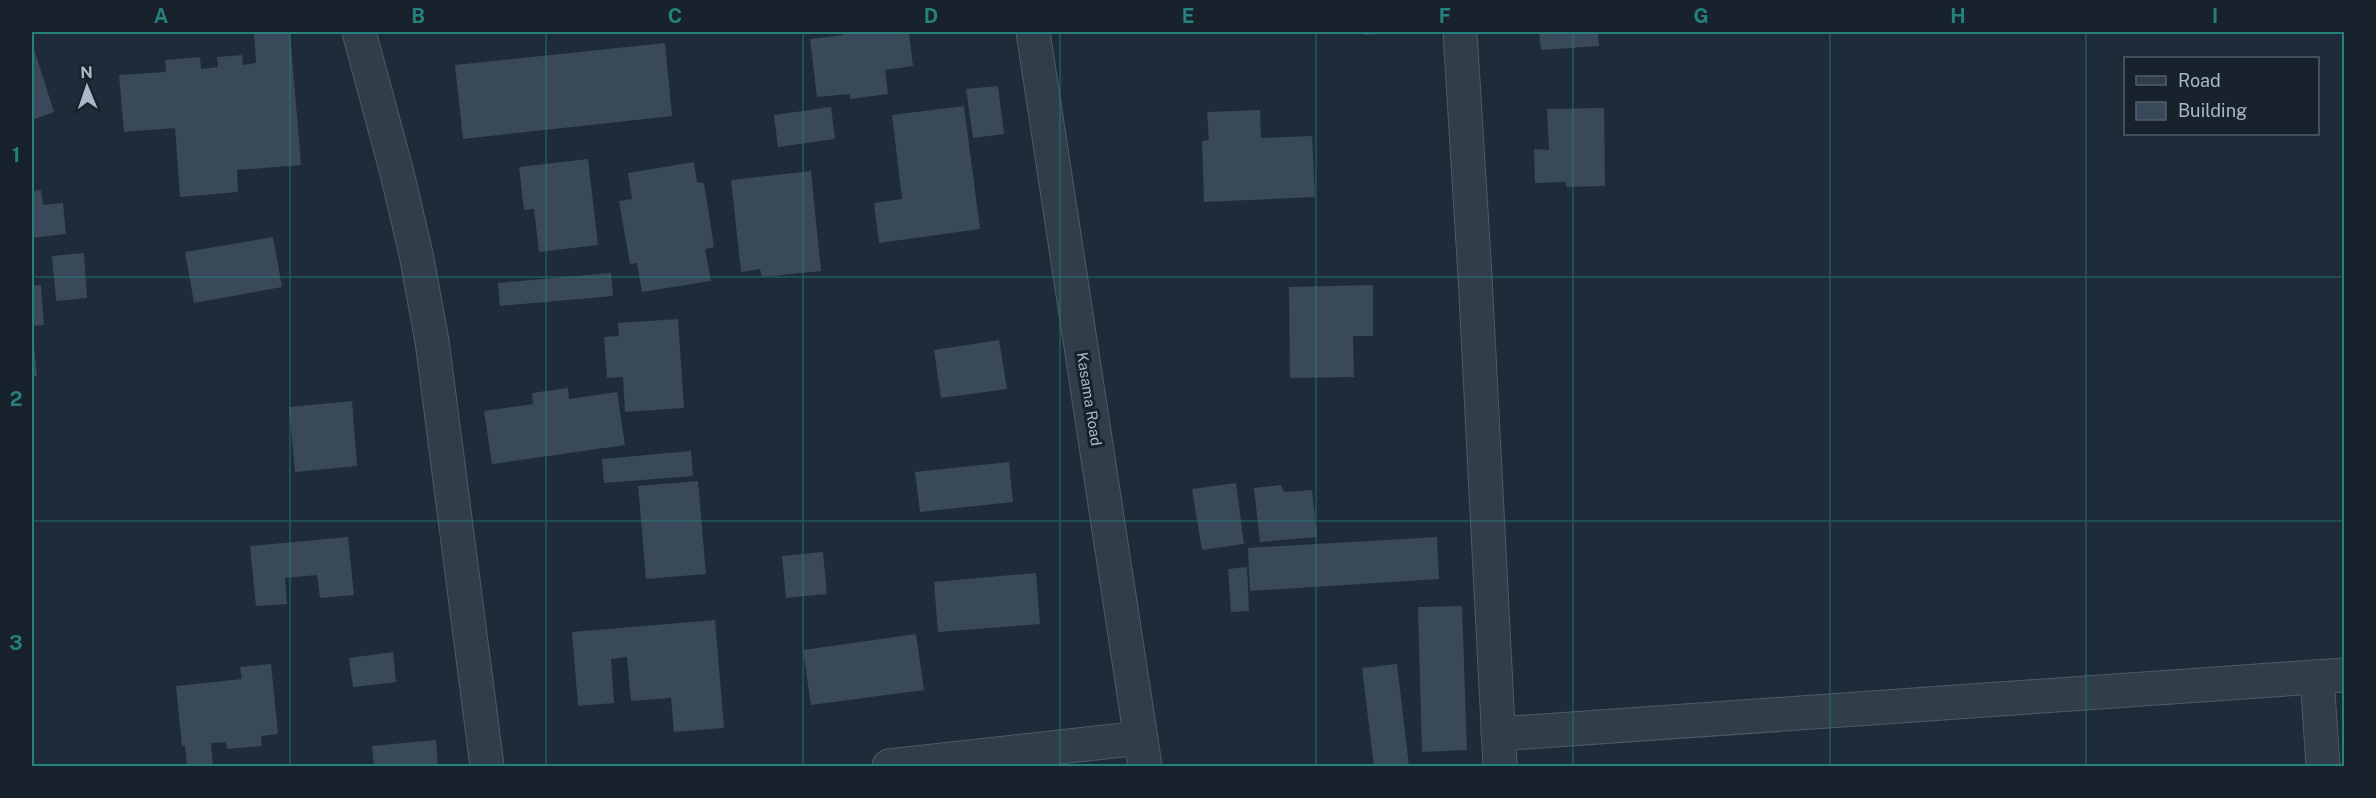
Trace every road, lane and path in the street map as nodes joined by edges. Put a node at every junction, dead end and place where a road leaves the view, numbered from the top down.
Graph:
1 (359, 32) edge
2 (1033, 32) edge
3 (1460, 32) edge
4 (2331, 676) edge
5 (1498, 734) junction
6 (1143, 752) edge
7 (487, 766) edge
8 (890, 766) edge
9 (1500, 766) edge
10 (2323, 766) edge

1 - 7 street
2 - 6 street, Kasama Road
3 - 5 street
4 - 5 street
4 - 10 street
5 - 9 street
6 - 8 street

